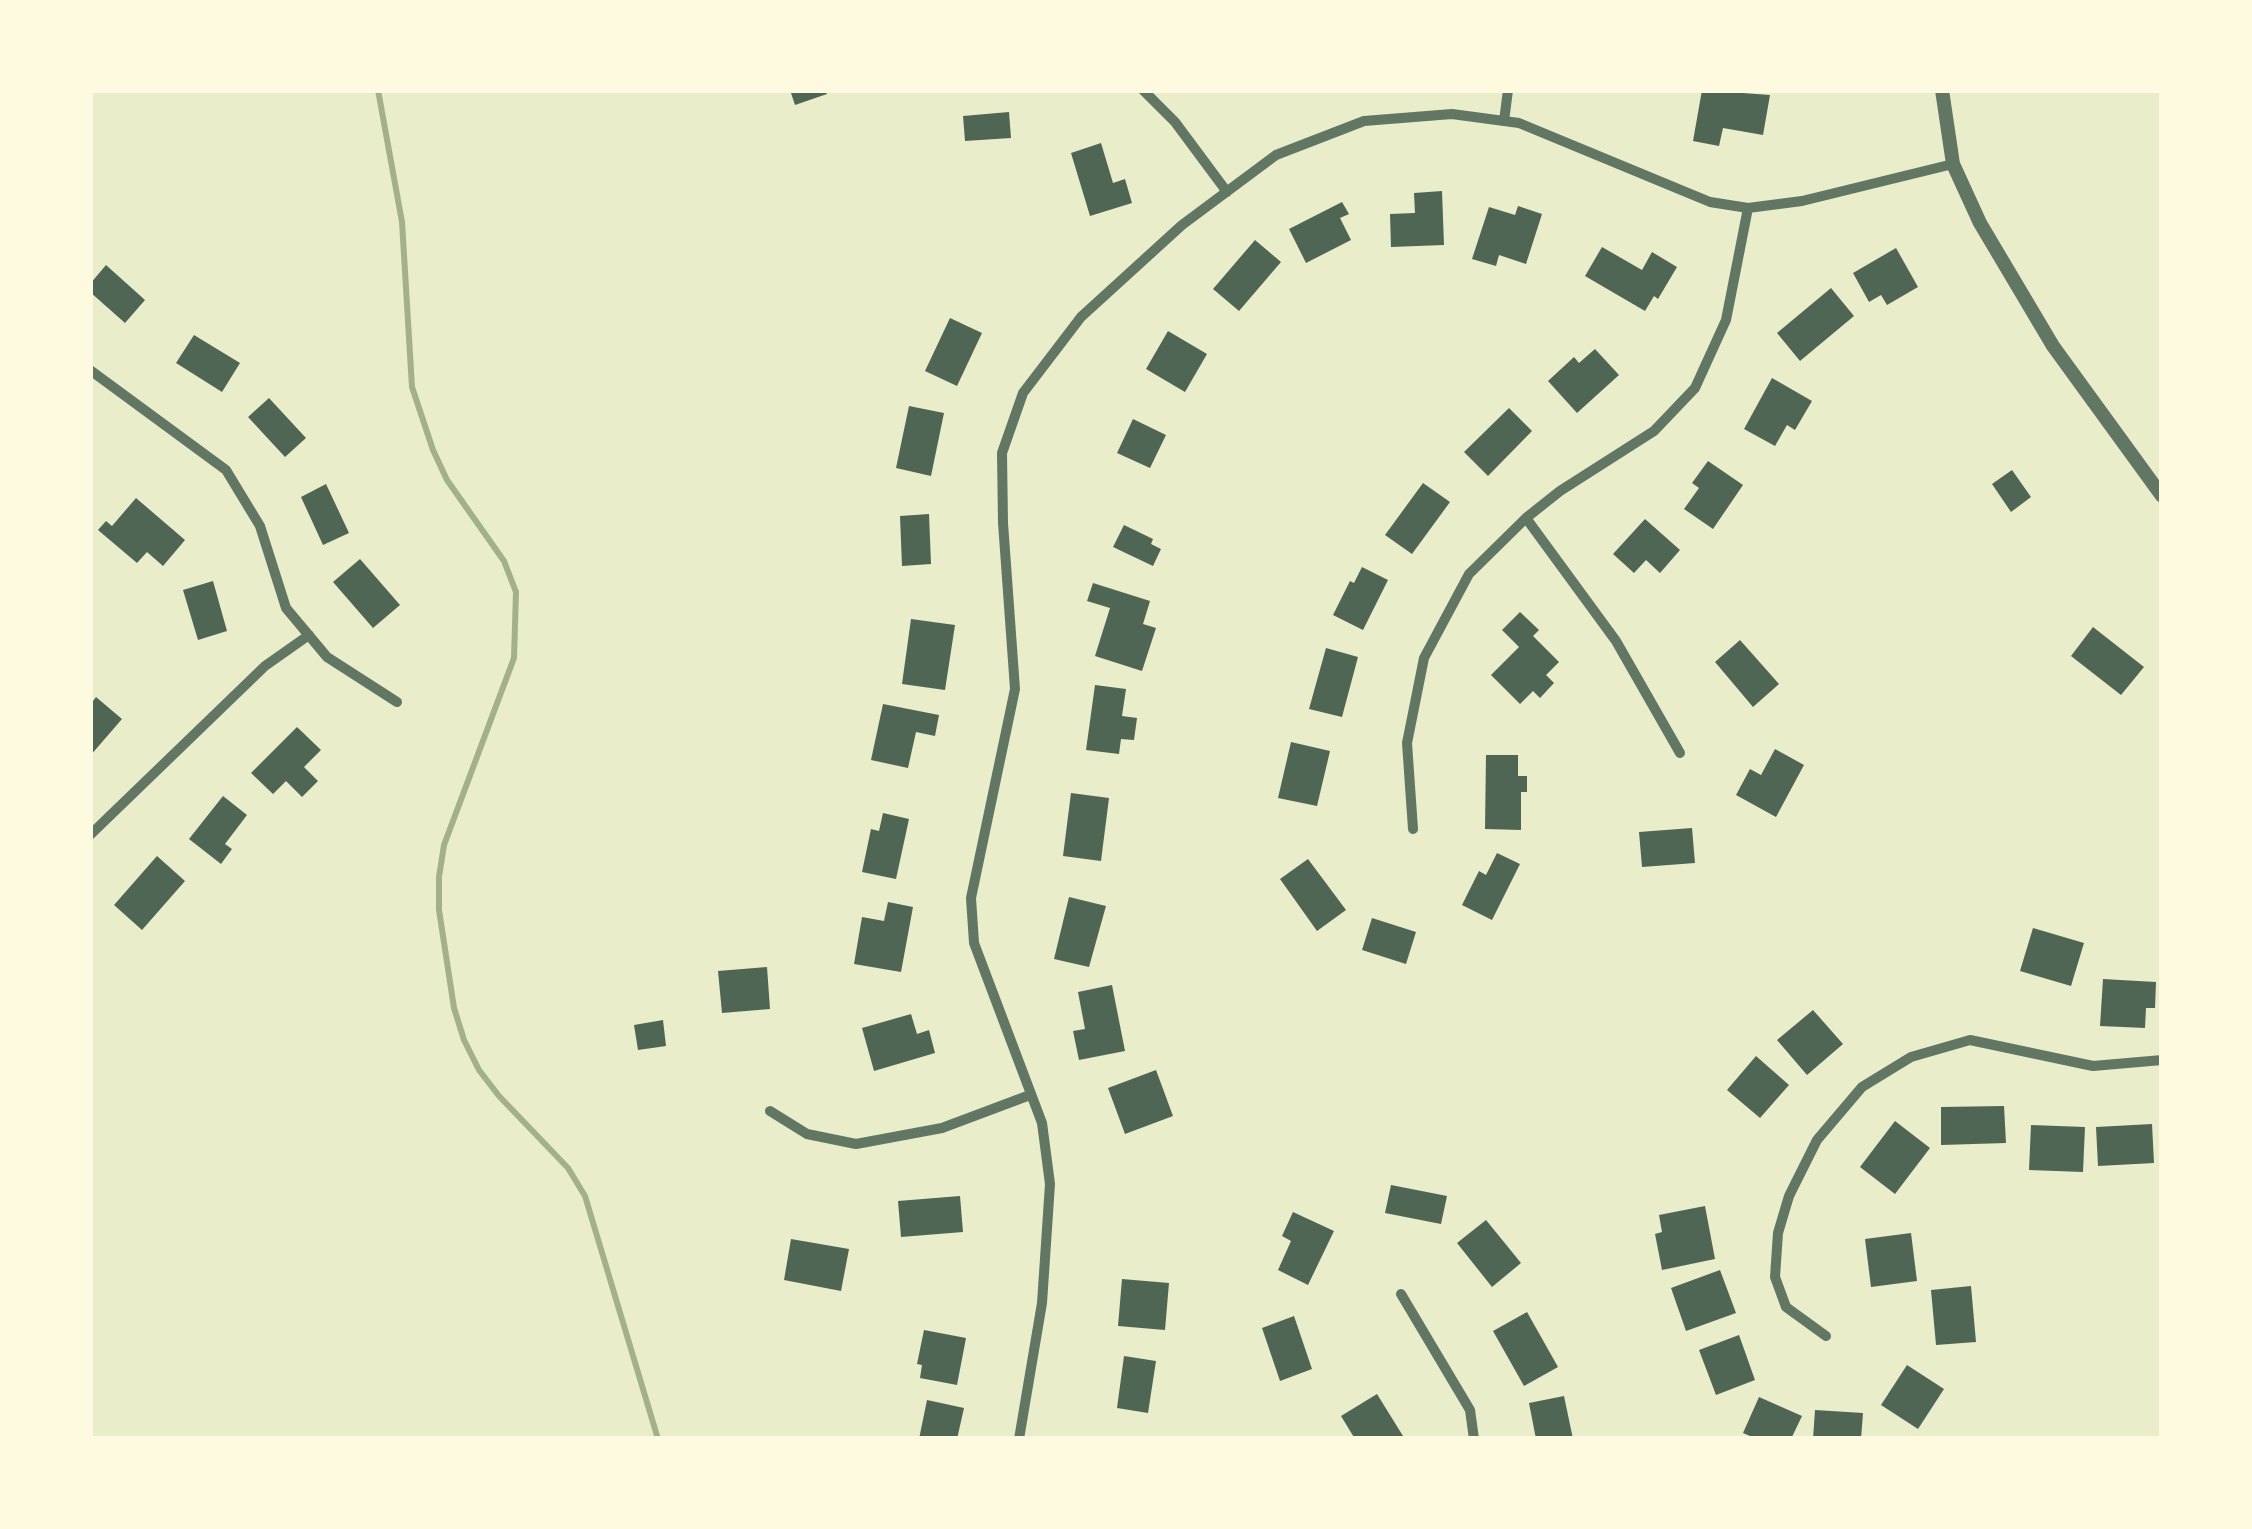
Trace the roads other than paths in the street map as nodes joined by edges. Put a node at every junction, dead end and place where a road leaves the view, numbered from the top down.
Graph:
1 (1143, 90) edge
2 (1508, 90) edge
3 (1942, 90) edge
4 (1504, 121) junction
5 (1953, 164) junction
6 (1226, 192) junction
7 (1748, 208) junction
8 (90, 370) edge
9 (2162, 496) edge
10 (1526, 518) junction
11 (309, 635) junction
12 (397, 703) dead end
13 (1680, 753) dead end
14 (1413, 830) dead end
15 (90, 835) edge
16 (2162, 1060) edge
17 (1030, 1095) junction
18 (770, 1111) dead end
19 (1401, 1294) dead end
20 (1826, 1336) dead end
21 (1019, 1439) edge
22 (1474, 1439) edge

1 - 6 street
2 - 4 street
3 - 5 street
4 - 6 street
4 - 7 street
5 - 7 street
5 - 9 street
6 - 17 street
7 - 10 street
8 - 11 street
10 - 13 street
10 - 14 street
11 - 12 street
11 - 15 street
16 - 20 street
17 - 18 street
17 - 21 street
19 - 22 street

